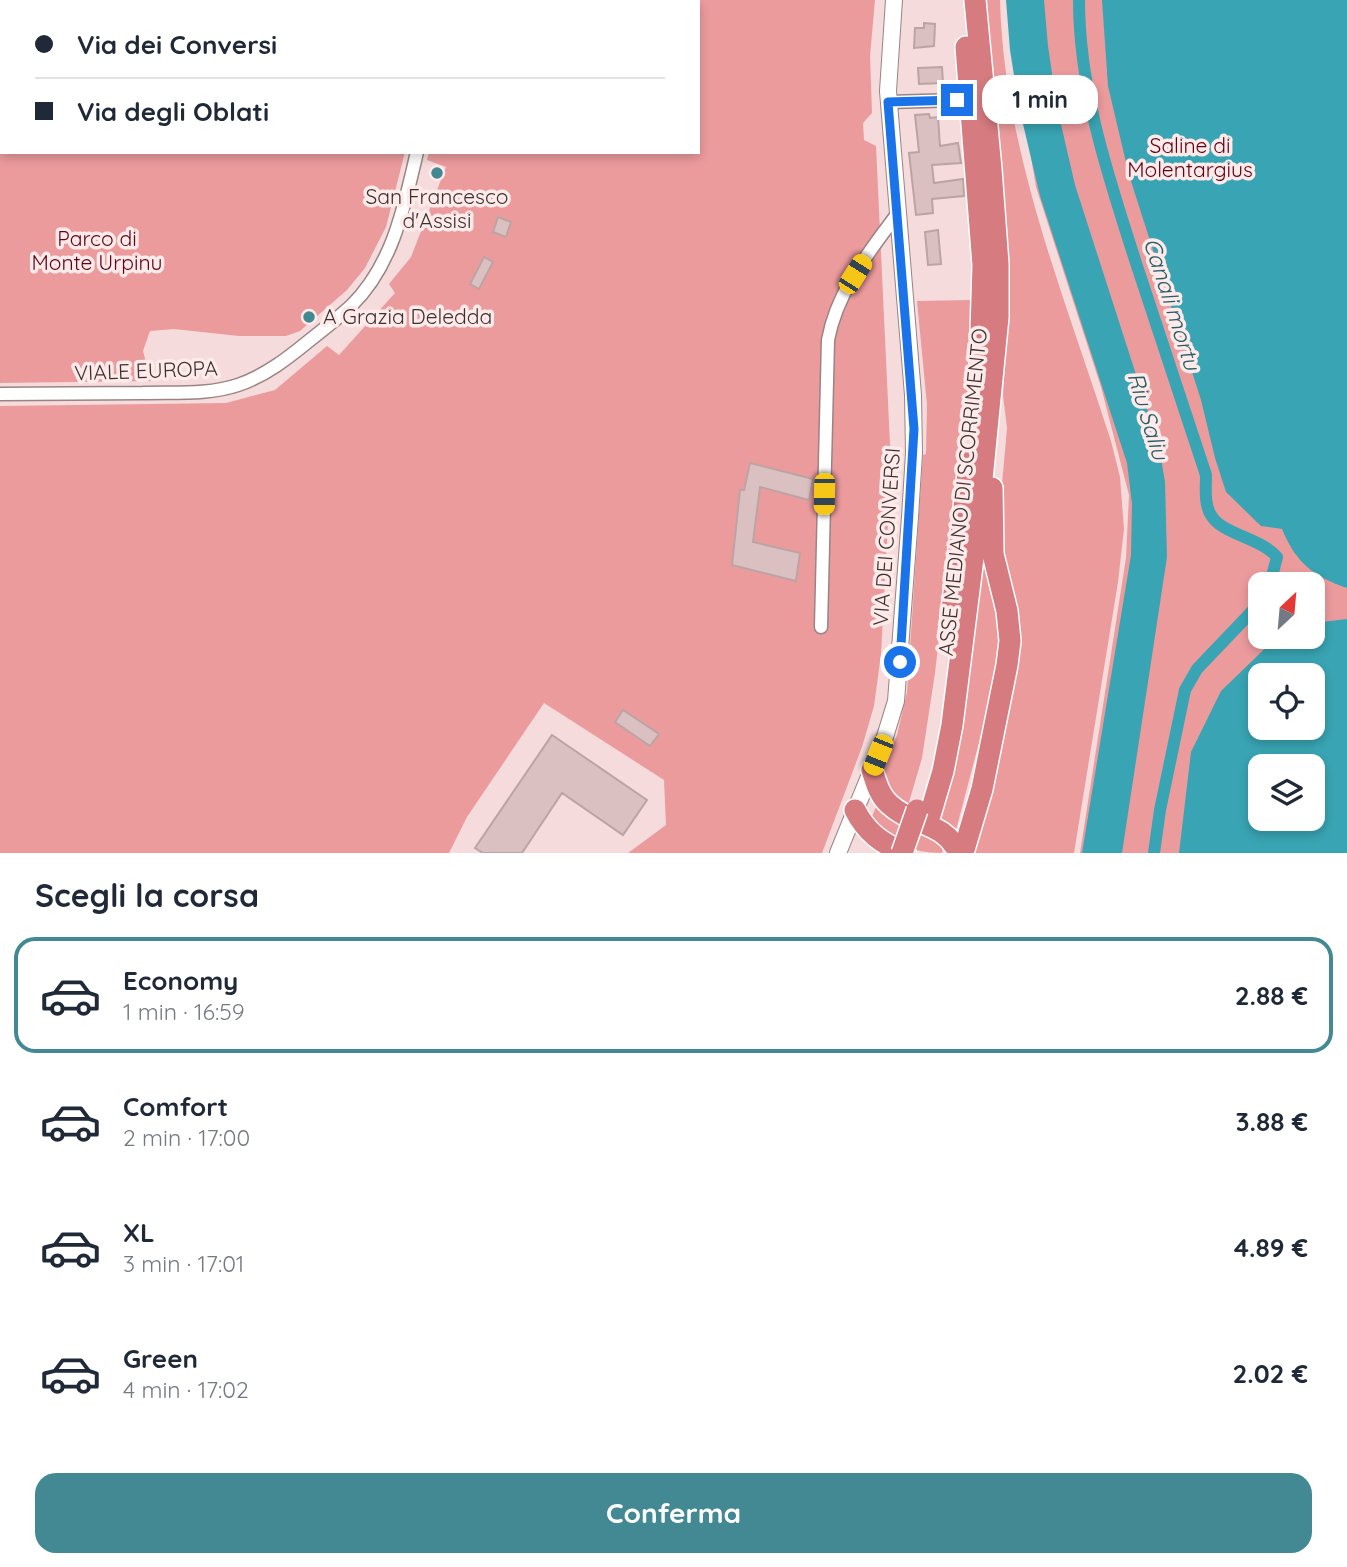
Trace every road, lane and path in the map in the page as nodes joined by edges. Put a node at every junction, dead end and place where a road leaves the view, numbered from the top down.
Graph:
1 (894, 0) edge
2 (962, 0) edge
3 (975, 0) edge
4 (957, 100) dead end
5 (888, 102) junction
6 (415, 154) edge
7 (898, 213) junction
8 (0, 394) edge
9 (985, 456) junction
10 (821, 627) dead end
11 (872, 770) junction
12 (855, 810) junction
13 (923, 813) junction
14 (838, 853) edge
15 (904, 853) edge
16 (917, 853) edge
17 (961, 853) edge

1 - 5 street, VIA DEI CONVERSI
2 - 13 highway, ASSE MEDIANO DI SCORRIMENTO
3 - 9 highway, ASSE MEDIANO DI SCORRIMENTO
4 - 5 street
5 - 7 street, VIA DEI CONVERSI
6 - 8 street, VIALE EUROPA
7 - 10 street
7 - 11 street, VIA DEI CONVERSI
9 - 13 highway, ASSE MEDIANO DI SCORRIMENTO
9 - 17 highway
11 - 12 street, VIA DEI CONVERSI
11 - 17 highway
12 - 14 street, VIA DEI CONVERSI
12 - 15 highway
13 - 15 highway, ASSE MEDIANO DI SCORRIMENTO, bridge
13 - 16 highway, ASSE MEDIANO DI SCORRIMENTO

